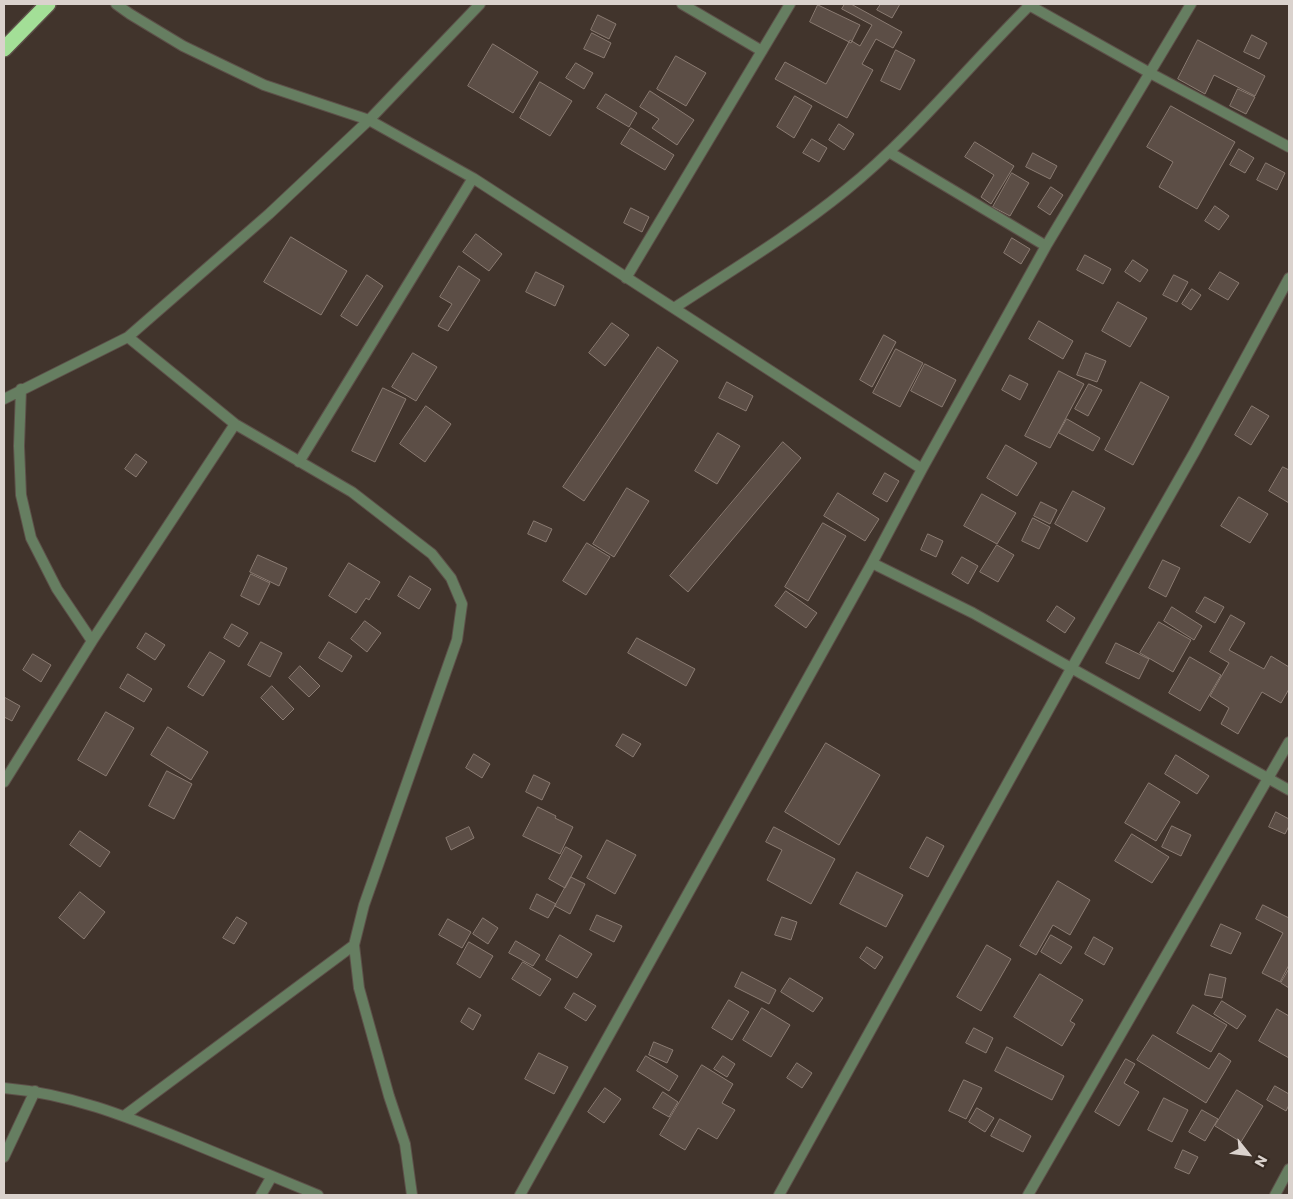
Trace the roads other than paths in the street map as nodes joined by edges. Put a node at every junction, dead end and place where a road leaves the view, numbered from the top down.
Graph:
1 (48, 4) edge
2 (116, 4) edge
3 (480, 4) edge
4 (682, 4) edge
5 (790, 4) edge
6 (1029, 4) edge
7 (1191, 4) edge
8 (4, 49) edge
9 (762, 51) junction
10 (1150, 72) junction
11 (370, 120) junction
12 (1289, 147) edge
13 (888, 152) junction
14 (473, 178) junction
15 (1046, 246) junction
16 (626, 278) junction
17 (1289, 278) edge
18 (674, 308) junction
19 (128, 337) junction
20 (21, 389) junction
21 (4, 398) edge
22 (235, 424) junction
23 (299, 462) junction
24 (922, 469) junction
25 (872, 563) junction
26 (92, 641) junction
27 (1071, 669) junction
28 (1289, 742) edge
29 (1269, 778) junction
30 (4, 782) edge
31 (1289, 790) edge
32 (354, 945) junction
33 (4, 1088) edge
34 (35, 1091) junction
35 (124, 1116) junction
36 (4, 1157) edge
37 (1289, 1169) edge
38 (272, 1176) junction
39 (262, 1195) edge
40 (318, 1195) edge
41 (412, 1195) edge
42 (520, 1195) edge
43 (779, 1195) edge
44 (1028, 1195) edge
45 (1275, 1195) edge

1 - 8 highway
2 - 11 street
3 - 11 street
4 - 9 street
5 - 9 street
6 - 10 street
6 - 13 street
7 - 10 street
9 - 16 street
10 - 12 street
10 - 15 street
11 - 14 street
11 - 19 street
13 - 15 street
13 - 18 street
14 - 16 street
14 - 23 street
15 - 24 street
16 - 18 street
17 - 27 street
18 - 24 street
19 - 20 street
19 - 22 street
20 - 21 street
20 - 26 street
22 - 23 street
22 - 26 street
23 - 32 street
24 - 25 street
25 - 27 street
25 - 42 street
26 - 30 street
27 - 29 street
27 - 43 street
28 - 29 street
29 - 31 street
29 - 44 street
32 - 35 street
32 - 41 street
33 - 34 street
34 - 35 street
34 - 36 street
35 - 38 street
37 - 45 street
38 - 39 street
38 - 40 street

